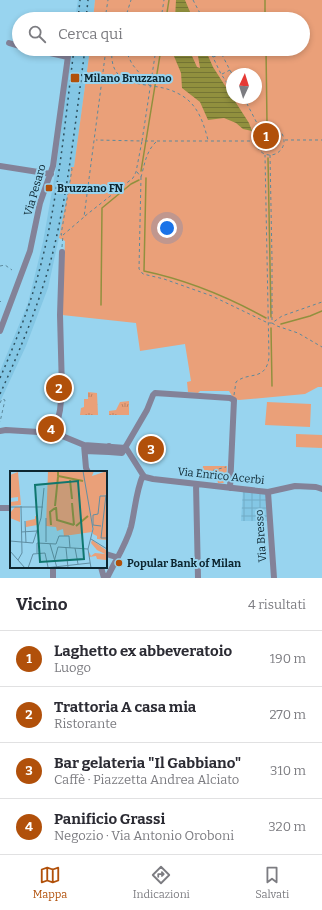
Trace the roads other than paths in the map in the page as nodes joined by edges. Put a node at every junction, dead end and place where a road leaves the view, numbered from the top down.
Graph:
1 (9, 43) dead end
2 (12, 44) edge
3 (64, 56) edge
4 (68, 57) joint
5 (0, 166) edge
6 (51, 174) junction
7 (62, 252) road end
8 (0, 331) edge
9 (3, 431) edge
10 (55, 433) junction
11 (84, 448) junction
12 (126, 448) junction
13 (88, 471) edge
14 (143, 475) junction
15 (196, 484) junction
16 (230, 488) junction
17 (322, 489) edge
18 (268, 492) junction
19 (107, 554) edge
20 (116, 557) junction
21 (53, 568) edge
22 (101, 568) edge
23 (54, 578) edge
24 (104, 578) edge
25 (107, 578) edge
26 (198, 578) edge
27 (274, 578) edge

1 - 2 street
3 - 4 street
4 - 6 street, Via Pesaro
5 - 6 street
6 - 8 street, Via Pesaro
7 - 10 street
9 - 10 street
10 - 11 street
11 - 12 street
11 - 13 street
12 - 14 street
12 - 16 street
14 - 15 street, Via Enrico Acerbi
14 - 20 street
15 - 16 street, Via Enrico Acerbi
15 - 26 street
16 - 18 street, Via Enrico Acerbi
17 - 18 street, Via Enrico Acerbi
18 - 27 street, Via Bresso
19 - 20 street
20 - 25 street
21 - 23 street
22 - 24 street

